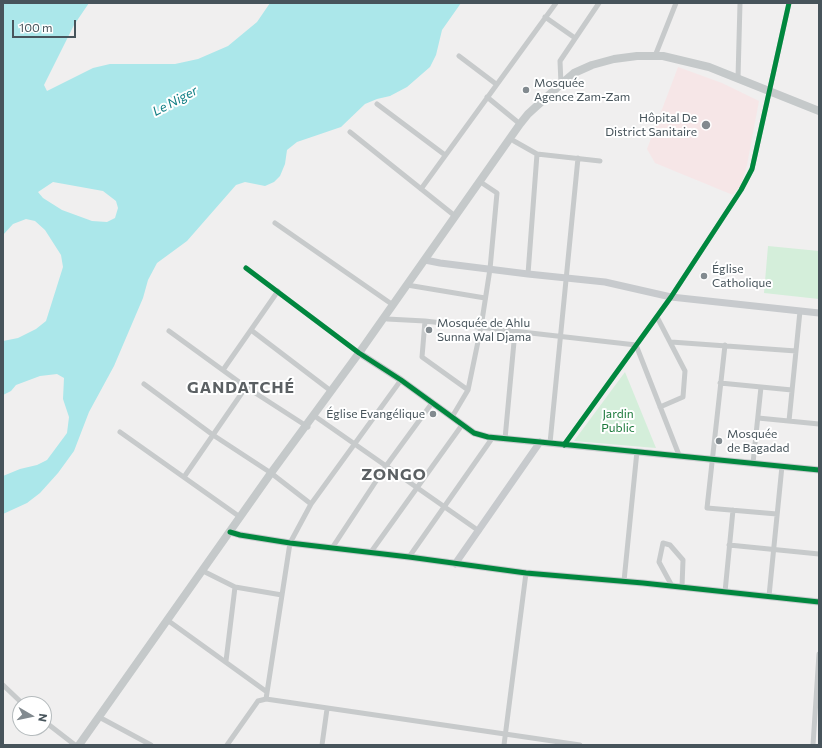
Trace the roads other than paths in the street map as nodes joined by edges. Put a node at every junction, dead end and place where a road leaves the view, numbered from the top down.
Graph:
1 (556, 3) edge
2 (599, 3) edge
3 (676, 3) edge
4 (740, 3) edge
5 (790, 3) edge
6 (545, 17) junction
7 (575, 38) junction
8 (459, 56) dead end
9 (655, 56) junction
10 (738, 78) junction
11 (496, 84) junction
12 (561, 84) junction
13 (770, 93) junction
14 (487, 97) junction
15 (377, 104) dead end
16 (535, 109) junction
17 (819, 111) edge
18 (520, 124) junction
19 (350, 132) dead end
20 (514, 140) junction
21 (537, 154) junction
22 (446, 155) junction
23 (578, 158) junction
24 (600, 161) dead end
25 (482, 183) junction
26 (421, 189) junction
27 (455, 216) junction
28 (275, 223) dead end
29 (427, 260) junction
30 (246, 268) dead end
31 (490, 269) junction
32 (528, 274) junction
33 (567, 278) junction
34 (408, 286) junction
35 (278, 291) junction
36 (671, 297) junction
37 (485, 298) junction
38 (393, 304) junction
39 (800, 310) junction
40 (819, 312) edge
41 (657, 317) junction
42 (387, 318) junction
43 (425, 321) junction
44 (481, 327) junction
45 (251, 330) junction
46 (169, 331) dead end
47 (516, 331) junction
48 (561, 336) junction
49 (671, 342) junction
50 (636, 345) junction
51 (725, 346) junction
52 (796, 351) junction
53 (360, 354) junction
54 (223, 370) junction
55 (401, 380) junction
56 (720, 383) junction
57 (144, 384) dead end
58 (246, 387) junction
59 (761, 387) junction
60 (468, 390) junction
61 (792, 390) junction
62 (331, 391) junction
63 (432, 403) junction
64 (660, 406) junction
65 (316, 417) junction
66 (452, 417) junction
67 (758, 418) junction
68 (789, 421) junction
69 (819, 424) edge
70 (462, 425) junction
71 (308, 426) junction
72 (120, 432) dead end
73 (213, 435) junction
74 (493, 437) junction
75 (505, 439) junction
76 (540, 442) junction
77 (550, 443) junction
78 (354, 444) junction
79 (564, 445) junction
80 (637, 451) junction
81 (679, 455) junction
82 (712, 459) junction
83 (753, 463) junction
84 (386, 466) junction
85 (782, 466) junction
86 (819, 470) edge
87 (272, 474) junction
88 (184, 477) junction
89 (417, 488) junction
90 (311, 504) junction
91 (444, 507) junction
92 (733, 510) junction
93 (777, 514) junction
94 (240, 517) junction
95 (479, 531) junction
96 (232, 532) junction
97 (290, 543) junction
98 (729, 545) junction
99 (332, 548) junction
100 (773, 549) junction
101 (371, 552) junction
102 (819, 554) edge
103 (409, 557) junction
104 (455, 564) junction
105 (205, 572) junction
106 (526, 573) junction
107 (624, 581) junction
108 (672, 586) junction
109 (235, 587) junction
110 (682, 587) junction
111 (725, 592) junction
112 (282, 595) junction
113 (769, 596) junction
114 (819, 602) edge
115 (170, 622) junction
116 (819, 654) edge
117 (226, 661) junction
118 (3, 685) edge
119 (267, 692) junction
120 (15, 696) edge
121 (266, 699) junction
122 (327, 709) junction
123 (100, 717) junction
124 (817, 724) edge
125 (52, 727) edge
126 (507, 734) junction
127 (543, 742) edge
128 (75, 745) edge
129 (79, 745) edge
130 (83, 745) edge
131 (151, 745) edge
132 (226, 745) edge
133 (322, 745) edge
134 (504, 745) edge
135 (580, 745) edge
136 (813, 745) edge

1 - 6 street
2 - 7 street
3 - 9 street
4 - 10 street
5 - 13 street
6 - 7 street
6 - 11 street
7 - 12 street
8 - 11 street
9 - 10 main road
9 - 12 main road
10 - 13 main road
11 - 14 street
12 - 16 main road
13 - 17 main road
13 - 36 street
14 - 18 street
14 - 22 street
15 - 22 street
16 - 18 main road
16 - 20 main road
18 - 27 main road
19 - 26 street
20 - 21 street
20 - 25 main road
21 - 23 street
21 - 32 street
22 - 26 street
23 - 24 street
23 - 33 street
25 - 29 main road
25 - 31 street
26 - 27 street
27 - 29 main road
28 - 38 street
29 - 31 street
29 - 34 main road
30 - 35 street
31 - 32 street
31 - 37 street
32 - 33 street
33 - 36 street
33 - 48 street
34 - 37 street
34 - 38 main road
34 - 42 main road
35 - 45 street
35 - 53 street
36 - 39 street
36 - 41 street
37 - 44 street
38 - 53 main road
39 - 40 street
39 - 52 street
41 - 49 street
41 - 50 street
42 - 43 street
42 - 53 main road
43 - 44 street
43 - 60 street
44 - 47 street
44 - 60 street
45 - 54 street
45 - 62 street
46 - 54 street
47 - 48 street
47 - 75 street
48 - 50 street
48 - 77 street
49 - 51 street
49 - 64 street
50 - 64 street
50 - 79 street
51 - 52 street
51 - 56 street
52 - 61 street
53 - 55 street
53 - 62 main road
53 - 65 main road
54 - 58 street
55 - 63 street
55 - 78 street
56 - 59 street
56 - 82 street
57 - 73 street
58 - 71 street
58 - 73 street
59 - 61 street
59 - 67 street
60 - 66 street
61 - 68 street
62 - 71 main road
63 - 66 street
63 - 84 street
64 - 81 street
65 - 71 main road
65 - 78 street
66 - 70 street
67 - 68 street
67 - 83 street
68 - 69 street
70 - 74 street
70 - 89 street
71 - 87 main road
72 - 88 street
73 - 87 street
73 - 88 street
74 - 75 street
74 - 91 street
75 - 76 street
76 - 77 street
76 - 95 street
77 - 79 street
78 - 84 street
78 - 90 street
79 - 80 street
80 - 81 street
80 - 107 street
81 - 82 street
82 - 83 street
82 - 92 street
83 - 85 street
84 - 89 street
84 - 99 street
85 - 86 street
85 - 93 street
87 - 90 street
87 - 94 main road
87 - 96 main road
88 - 94 street
89 - 91 street
89 - 101 street
90 - 97 street
91 - 95 street
91 - 103 street
92 - 93 street
92 - 98 street
93 - 100 street
94 - 96 main road
95 - 104 street
96 - 97 street
96 - 105 main road
96 - 123 main road
97 - 99 street
97 - 112 street
98 - 100 street
98 - 111 street
99 - 101 street
100 - 102 street
100 - 113 street
101 - 103 street
103 - 104 street
104 - 106 street
105 - 109 street
105 - 115 main road
106 - 107 street
106 - 126 street
107 - 108 street
108 - 110 street
108 - 110 street
109 - 112 street
109 - 117 street
110 - 111 street
111 - 113 street
112 - 119 street
113 - 114 street
115 - 117 street
115 - 123 main road
116 - 124 street
117 - 119 street
118 - 120 street
119 - 121 street
121 - 122 street
121 - 132 street
122 - 126 street
122 - 133 street
123 - 129 main road
123 - 130 main road
123 - 131 street
124 - 136 street
125 - 128 street
126 - 127 street
126 - 134 street
127 - 135 street

